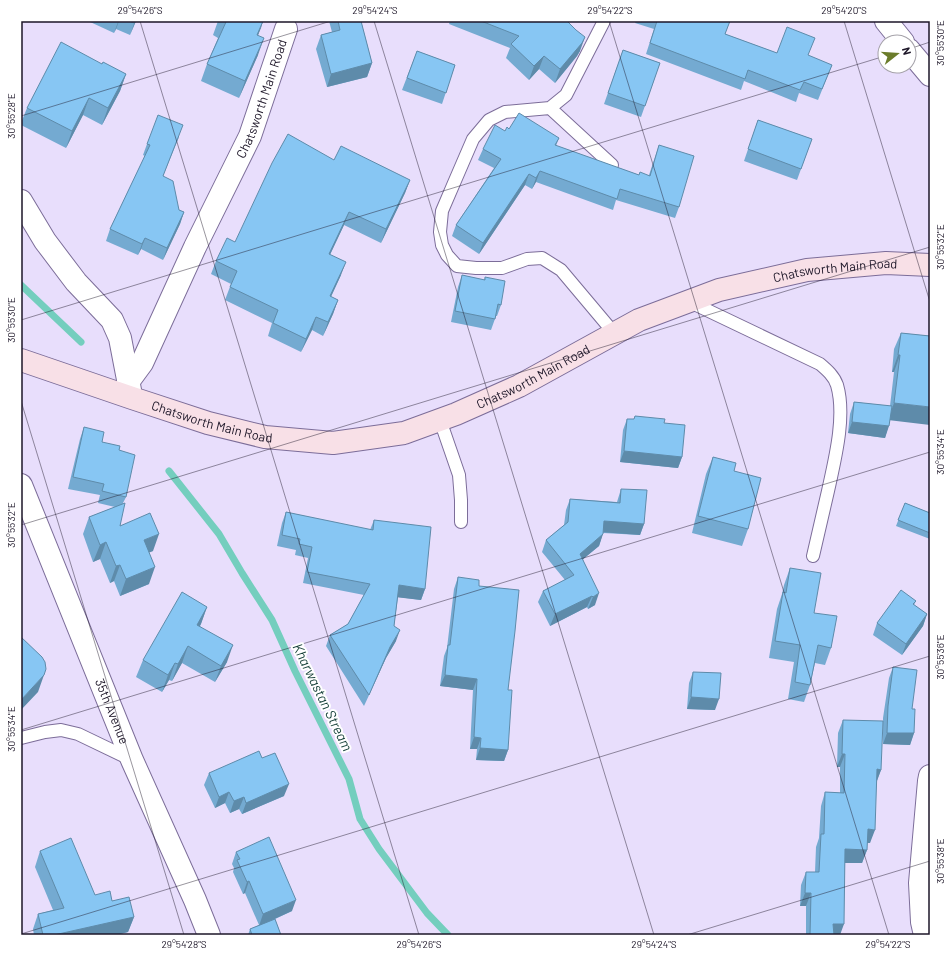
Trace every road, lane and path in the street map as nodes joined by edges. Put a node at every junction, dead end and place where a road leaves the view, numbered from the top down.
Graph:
1 (604, 21) edge
2 (886, 21) edge
3 (286, 29) dead end
4 (897, 34) edge
5 (917, 60) edge
6 (930, 75) edge
7 (550, 108) junction
8 (612, 165) edge
9 (21, 201) edge
10 (930, 265) edge
11 (688, 301) junction
12 (614, 333) junction
13 (21, 360) edge
14 (130, 390) junction
15 (440, 420) junction
16 (21, 485) edge
17 (461, 522) dead end
18 (814, 556) dead end
19 (21, 738) edge
20 (132, 760) junction
21 (930, 776) edge
22 (209, 935) edge
23 (925, 935) edge

1 - 7 lane
2 - 4 street
3 - 14 street, Chatsworth Main Road
5 - 6 street
7 - 8 lane
7 - 12 lane
9 - 14 street
10 - 11 street, Chatsworth Main Road
11 - 12 street, Chatsworth Main Road
11 - 18 lane
12 - 15 street, Chatsworth Main Road
13 - 14 street, Chatsworth Main Road
14 - 15 street, Chatsworth Main Road
15 - 17 lane
16 - 20 street, 35th Avenue
19 - 20 lane
20 - 22 street, 35th Avenue
21 - 23 street

